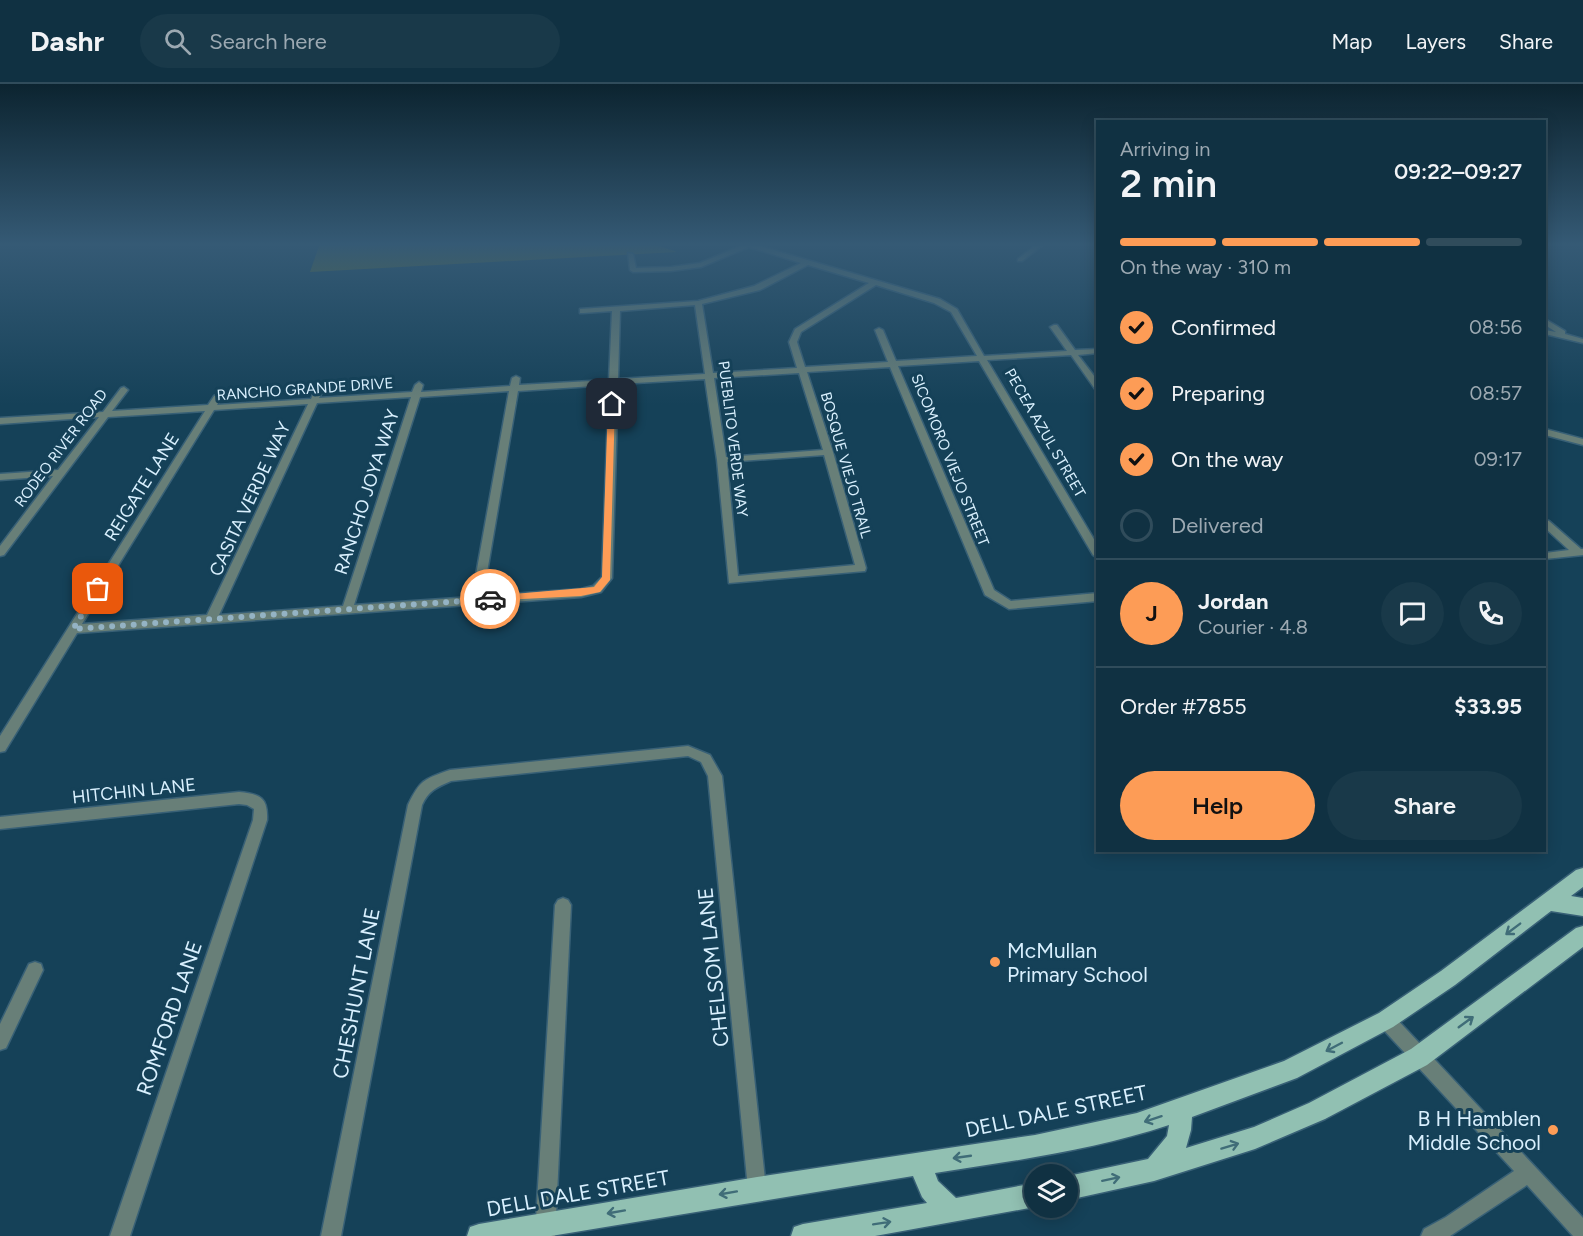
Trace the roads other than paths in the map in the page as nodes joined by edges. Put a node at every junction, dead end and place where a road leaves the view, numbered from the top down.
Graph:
1 (719, 298) edge
2 (851, 298) edge
3 (927, 298) edge
4 (698, 303) junction
5 (616, 309) junction
6 (583, 311) dead end
7 (1546, 322) edge
8 (1054, 327) dead end
9 (879, 330) dead end
10 (1546, 332) edge
11 (1568, 338) junction
12 (1583, 341) edge
13 (1096, 351) edge
14 (1072, 352) junction
15 (984, 358) junction
16 (894, 364) junction
17 (802, 370) junction
18 (710, 376) junction
19 (612, 382) junction
20 (515, 383) junction
21 (1096, 384) edge
22 (124, 390) dead end
23 (417, 390) junction
24 (316, 397) junction
25 (214, 403) junction
26 (105, 415) junction
27 (0, 421) edge
28 (1546, 432) edge
29 (1583, 442) edge
30 (828, 452) junction
31 (722, 460) junction
32 (60, 473) junction
33 (0, 477) edge
34 (1546, 524) edge
35 (1, 551) edge
36 (1096, 552) edge
37 (1581, 552) edge
38 (1546, 556) edge
39 (733, 580) joint
40 (1096, 597) edge
41 (477, 600) junction
42 (347, 610) junction
43 (211, 619) junction
44 (73, 629) junction
45 (0, 747) edge
46 (450, 776) joint
47 (260, 815) joint
48 (0, 823) edge
49 (1583, 876) edge
50 (1548, 902) junction
51 (563, 905) dead end
52 (1583, 908) edge
53 (1583, 935) edge
54 (35, 970) dead end
55 (1386, 1020) junction
56 (0, 1042) edge
57 (1419, 1057) junction
58 (1180, 1110) junction
59 (919, 1163) junction
60 (1154, 1169) junction
61 (1528, 1173) junction
62 (1078, 1186) edge
63 (757, 1188) junction
64 (1024, 1197) edge
65 (952, 1211) junction
66 (545, 1230) edge
67 (1583, 1232) edge
68 (120, 1236) edge
69 (332, 1236) edge
70 (479, 1236) edge
71 (803, 1236) edge
72 (1431, 1236) edge

1 - 4 street
2 - 17 street, BOSQUE VIEJO TRAIL
3 - 15 street, PECEA AZUL STREET
4 - 5 street
4 - 18 street, PUEBLITO VERDE WAY
5 - 6 street
5 - 19 street
7 - 11 street
8 - 14 street
9 - 16 street, SICOMORO VIEJO STREET
10 - 11 street
11 - 12 street
13 - 14 street, RANCHO GRANDE DRIVE
14 - 15 street, RANCHO GRANDE DRIVE
14 - 21 street
15 - 16 street, RANCHO GRANDE DRIVE
15 - 36 street, PECEA AZUL STREET
16 - 17 street, RANCHO GRANDE DRIVE
16 - 40 street, SICOMORO VIEJO STREET
17 - 18 street, RANCHO GRANDE DRIVE
17 - 30 street, BOSQUE VIEJO TRAIL
18 - 19 street, RANCHO GRANDE DRIVE
18 - 31 street, PUEBLITO VERDE WAY
19 - 20 street, RANCHO GRANDE DRIVE
19 - 41 street
20 - 23 street, RANCHO GRANDE DRIVE
20 - 41 street
22 - 26 street, RODEO RIVER ROAD
23 - 24 street, RANCHO GRANDE DRIVE
23 - 42 street, RANCHO JOYA WAY
24 - 25 street, RANCHO GRANDE DRIVE
24 - 43 street, CASITA VERDE WAY
25 - 26 street, RANCHO GRANDE DRIVE
25 - 44 street, REIGATE LANE
26 - 27 street, RANCHO GRANDE DRIVE
26 - 32 street, RODEO RIVER ROAD
28 - 29 street
30 - 31 street
30 - 39 street, BOSQUE VIEJO TRAIL
31 - 39 street, PUEBLITO VERDE WAY
32 - 33 street
32 - 35 street, RODEO RIVER ROAD
34 - 37 street
37 - 38 street
41 - 42 street
42 - 43 street
43 - 44 street
44 - 45 street, REIGATE LANE
46 - 63 street, CHELSOM LANE
46 - 69 street, CHESHUNT LANE
47 - 48 street, HITCHIN LANE
47 - 68 street, ROMFORD LANE
49 - 50 main road, DELL DALE STREET
50 - 52 main road
50 -> 55 main road, DELL DALE STREET
51 - 66 street
57 -> 53 main road
54 - 56 street
55 - 57 street
55 -> 58 main road, DELL DALE STREET
60 -> 57 main road
57 - 61 street
58 -> 59 main road, DELL DALE STREET
58 - 60 main road
59 - 63 main road, DELL DALE STREET
59 - 65 main road
62 -> 60 main road
61 - 67 street
61 - 72 street
63 -> 66 main road, DELL DALE STREET
64 - 65 main road
71 -> 65 main road
66 - 70 main road, DELL DALE STREET

